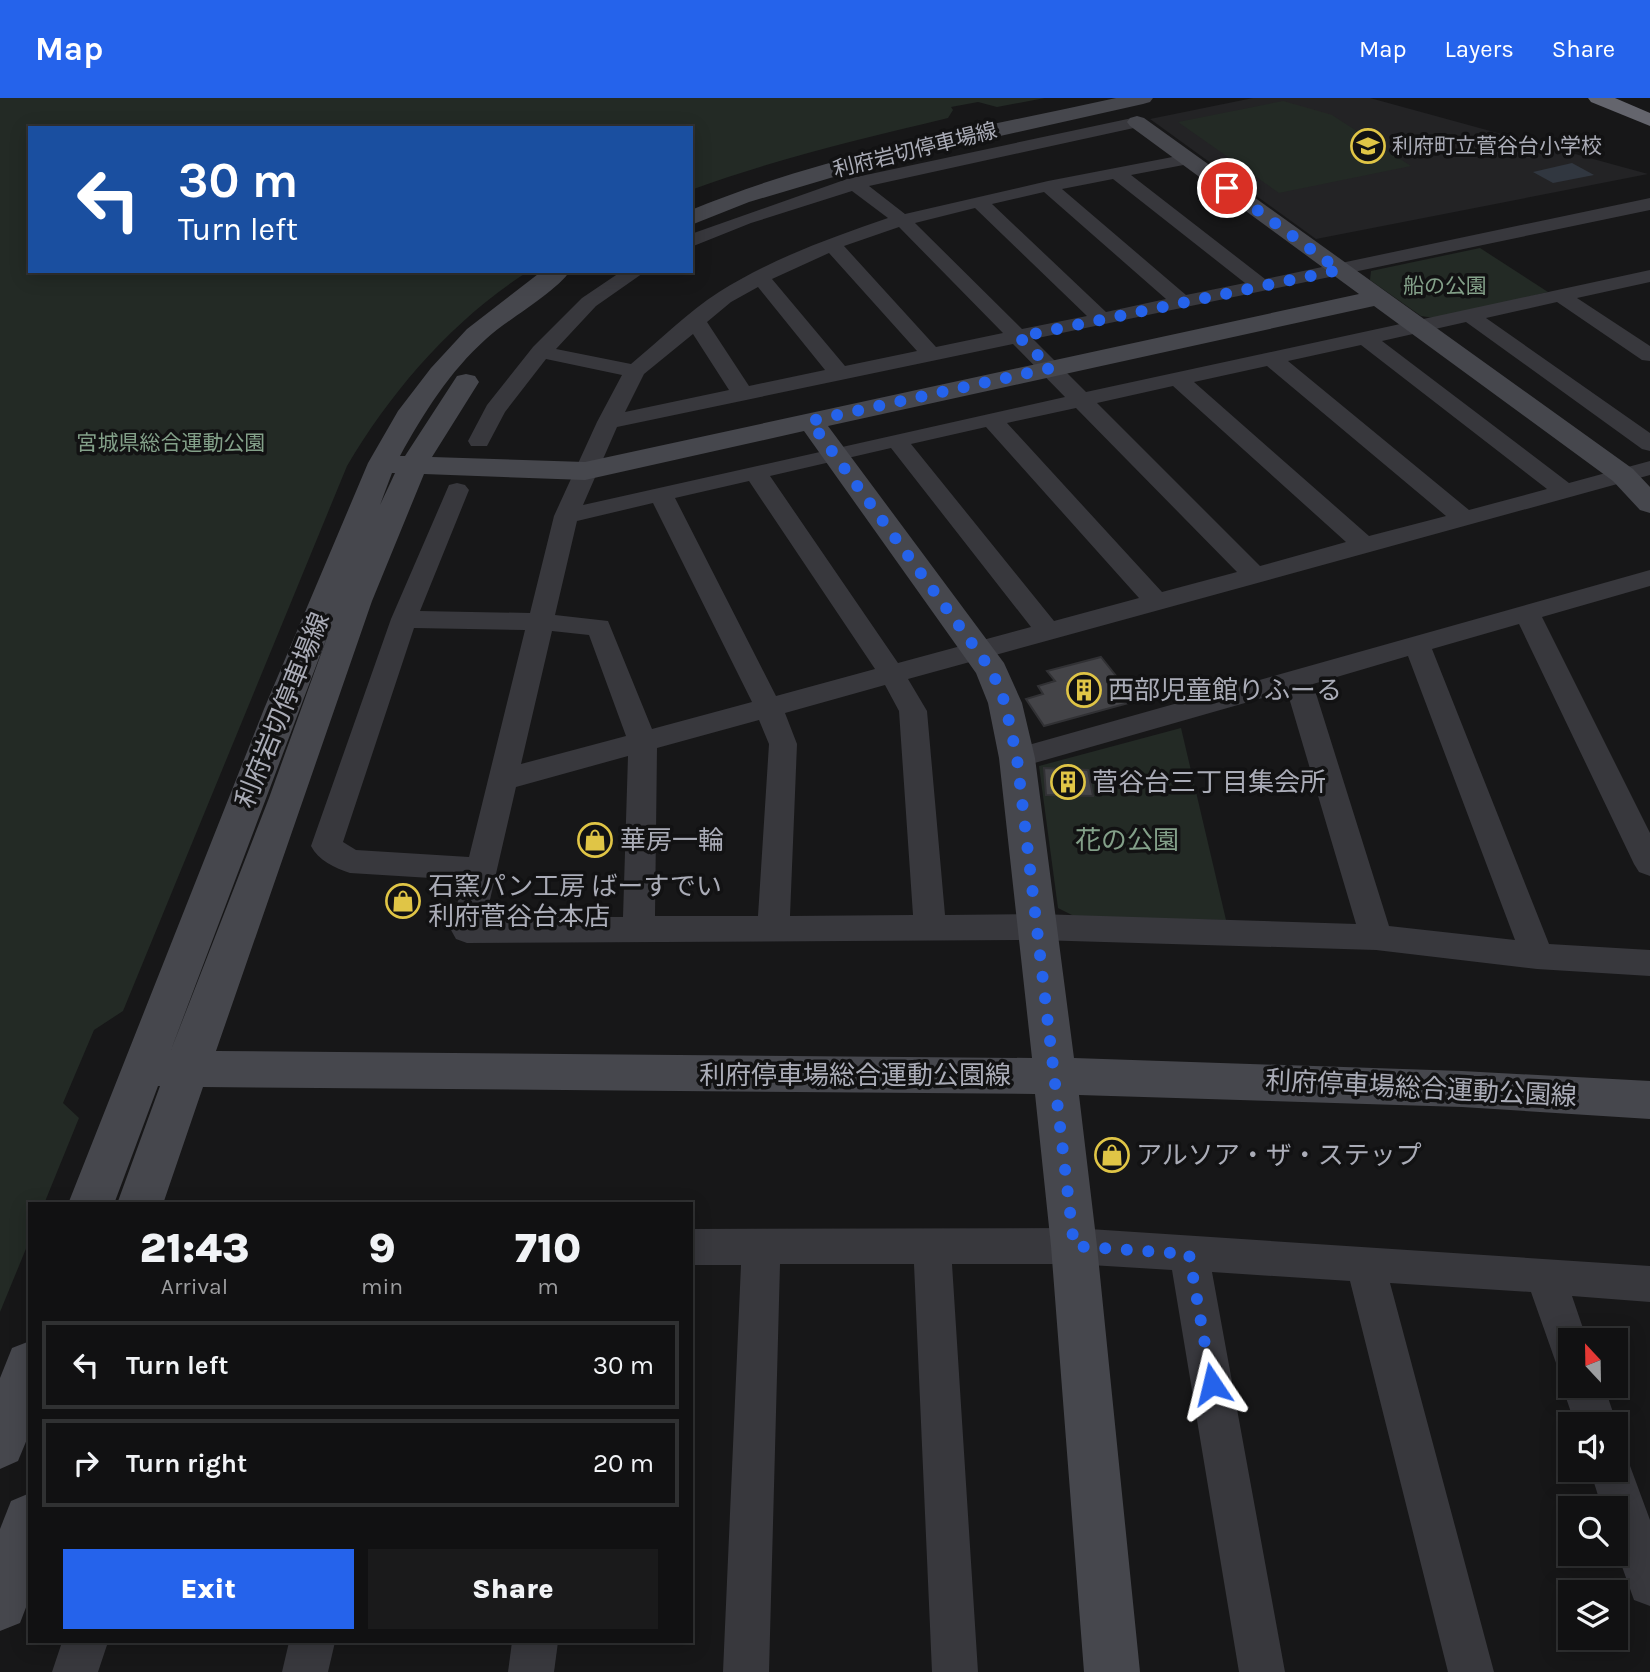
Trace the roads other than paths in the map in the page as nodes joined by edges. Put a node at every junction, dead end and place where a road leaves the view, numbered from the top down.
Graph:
1 (1092, 98) edge
2 (1598, 98) edge
3 (1140, 110) edge
4 (1650, 120) edge
5 (1188, 159) junction
6 (1116, 172) junction
7 (853, 183) junction
8 (1048, 186) junction
9 (693, 202) edge
10 (979, 202) junction
11 (1650, 204) edge
12 (693, 217) edge
13 (902, 220) junction
14 (693, 240) edge
15 (832, 244) junction
16 (1339, 270) junction
17 (555, 273) edge
18 (586, 273) edge
19 (633, 273) edge
20 (1649, 276) edge
21 (760, 277) junction
22 (1262, 286) junction
23 (1562, 296) junction
24 (1376, 298) junction
25 (1183, 303) junction
26 (1470, 316) junction
27 (1102, 319) junction
28 (695, 320) junction
29 (1418, 328) junction
30 (1019, 337) junction
31 (1366, 340) junction
32 (541, 352) junction
33 (932, 355) junction
34 (1650, 355) edge
35 (1273, 359) junction
36 (1051, 368) junction
37 (635, 371) junction
38 (840, 374) junction
39 (1179, 380) junction
40 (743, 394) junction
41 (1084, 401) junction
42 (810, 421) junction
43 (993, 421) junction
44 (608, 422) junction
45 (479, 441) dead end
46 (897, 441) junction
47 (1650, 444) edge
48 (833, 454) junction
49 (397, 464) junction
50 (1650, 468) edge
51 (585, 471) junction
52 (756, 473) junction
53 (1623, 475) junction
54 (457, 490) dead end
55 (1564, 491) junction
56 (661, 495) junction
57 (1650, 504) edge
58 (566, 516) junction
59 (1465, 519) junction
60 (1366, 546) junction
61 (1256, 576) junction
62 (1646, 587) edge
63 (1157, 603) junction
64 (1527, 613) junction
65 (404, 619) junction
66 (540, 622) junction
67 (1049, 633) junction
68 (1417, 644) junction
69 (978, 653) junction
70 (893, 676) junction
71 (1298, 681) junction
72 (769, 709) junction
73 (643, 743) junction
74 (1017, 758) junction
75 (502, 780) junction
76 (1650, 864) edge
77 (481, 869) junction
78 (930, 927) junction
79 (1037, 927) junction
80 (639, 928) junction
81 (773, 928) junction
82 (1376, 937) junction
83 (1537, 956) junction
84 (1650, 962) edge
85 (143, 1068) junction
86 (187, 1069) junction
87 (1055, 1076) junction
88 (1650, 1100) edge
89 (92, 1202) edge
90 (142, 1202) edge
91 (932, 1246) junction
92 (1074, 1246) junction
93 (693, 1247) edge
94 (761, 1247) junction
95 (1189, 1254) junction
96 (1365, 1264) junction
97 (1545, 1275) junction
98 (1650, 1284) edge
99 (1563, 1328) edge
100 (28, 1370) edge
101 (0, 1443) edge
102 (1615, 1482) edge
103 (28, 1526) edge
104 (1650, 1584) edge
105 (0, 1603) edge
106 (85, 1643) edge
107 (312, 1643) edge
108 (535, 1643) edge
109 (75, 1672) edge
110 (305, 1672) edge
111 (531, 1672) edge
112 (746, 1672) edge
113 (955, 1672) edge
114 (1112, 1672) edge
115 (1262, 1672) edge
116 (1471, 1672) edge

1 - 9 main road, 利府岩切停車場線
2 - 4 highway
3 - 5 main road
3 - 7 street
3 - 12 main road, 利府岩切停車場線
5 - 6 street
5 - 16 main road
6 - 8 street
6 - 22 street
7 - 13 street
7 - 14 street
8 - 10 street
8 - 25 street
10 - 13 street
10 - 27 street
11 - 16 street
13 - 15 street
13 - 30 street
15 - 21 street
15 - 33 street
16 - 22 street
16 - 24 main road
17 - 49 main road, 利府岩切停車場線
18 - 49 main road, 利府岩切停車場線
19 - 32 street
20 - 23 street
21 - 28 street
21 - 38 street
22 - 25 street
23 - 26 street
23 - 34 street
24 - 29 main road
24 - 36 main road
25 - 27 street
26 - 29 street
26 - 47 street
27 - 30 street
28 - 37 street
28 - 40 street
29 - 31 street
29 - 53 main road
30 - 33 street
30 - 36 street
31 - 35 street
31 - 55 street
32 - 37 street
32 - 45 street
33 - 38 street
35 - 39 street
35 - 59 street
36 - 41 street
36 - 42 main road
37 - 44 street
38 - 40 street
39 - 41 street
39 - 60 street
40 - 44 street
41 - 43 street
41 - 61 street
42 - 48 main road
42 - 51 main road
43 - 46 street
43 - 63 street
44 - 51 street
46 - 48 street
46 - 67 street
48 - 52 street
48 - 69 main road
49 - 51 main road
49 - 85 main road, 利府岩切停車場線
49 - 86 main road, 利府岩切停車場線
50 - 53 street
51 - 58 street
52 - 56 street
52 - 70 street
53 - 55 street
53 - 57 main road
54 - 65 street
55 - 59 street
56 - 58 street
56 - 72 street
58 - 66 street
59 - 60 street
60 - 61 street
61 - 63 street
62 - 64 street
63 - 67 street
64 - 68 street
64 - 76 street
65 - 66 street
65 - 77 street
66 - 73 street
66 - 75 street
67 - 69 street
68 - 71 street
68 - 83 street
69 - 70 street
69 - 74 main road
70 - 72 street
70 - 78 street
71 - 74 street
71 - 82 street
72 - 73 street
72 - 81 street
73 - 75 street
73 - 80 street
74 - 79 main road
75 - 77 street
77 - 80 street
78 - 79 street
78 - 81 street
79 - 82 street
79 - 87 main road
80 - 81 street
82 - 83 street
83 - 84 street
85 - 86 main road, 利府停車場総合運動公園線
85 - 89 main road, 利府岩切停車場線
86 - 87 main road, 利府停車場総合運動公園線
86 - 90 main road, 利府岩切停車場線
87 - 88 main road, 利府停車場総合運動公園線
87 - 92 main road
91 - 92 street
91 - 94 street
91 - 113 street
92 - 95 street
92 - 114 main road
93 - 94 street
94 - 112 street
95 - 96 street
95 - 115 street
96 - 97 street
96 - 116 street
97 - 98 street
97 - 99 street
100 - 101 main road
102 - 104 street
103 - 105 main road
106 - 109 street
107 - 110 street
108 - 111 street

